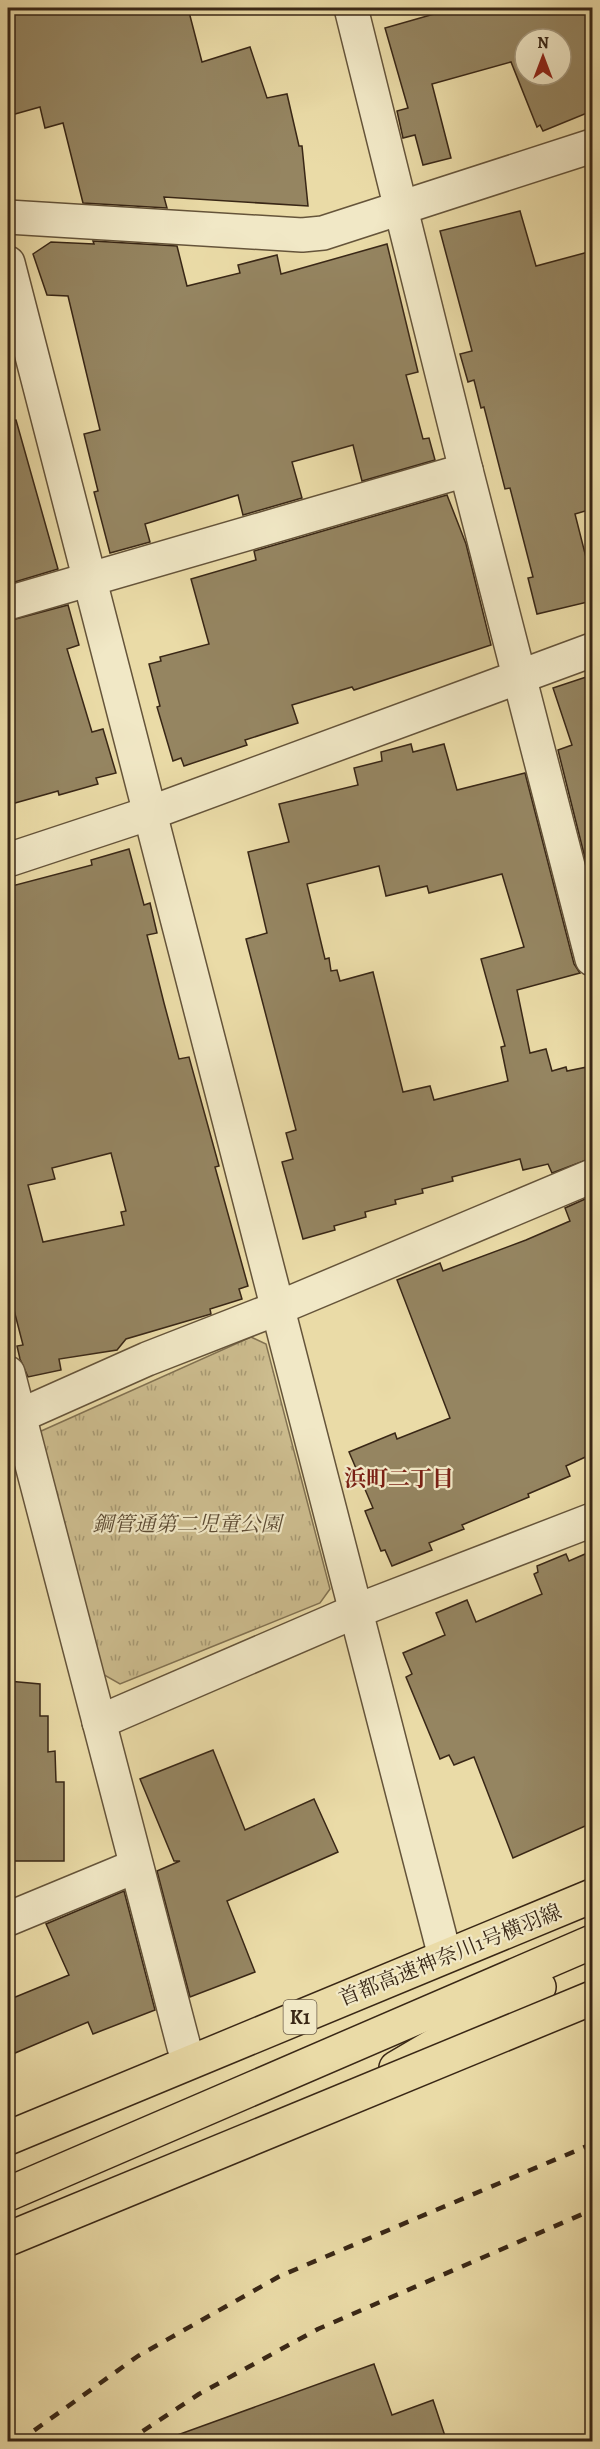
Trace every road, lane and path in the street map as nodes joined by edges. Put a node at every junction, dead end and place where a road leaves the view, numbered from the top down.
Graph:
1 (351, 8) edge
2 (592, 146) edge
3 (403, 208) junction
4 (8, 217) edge
5 (8, 263) edge
6 (466, 470) junction
7 (89, 579) junction
8 (8, 603) edge
9 (592, 650) edge
10 (518, 676) junction
11 (150, 813) junction
12 (8, 860) edge
13 (592, 959) edge
14 (592, 1176) edge
15 (278, 1308) junction
16 (8, 1373) edge
17 (13, 1418) edge
18 (592, 1520) edge
19 (356, 1611) junction
20 (99, 1722) junction
21 (136, 1866) junction
22 (592, 1896) edge
23 (8, 1919) edge
24 (592, 1941) edge
25 (442, 1945) dead end
26 (592, 1962) edge
27 (592, 1998) edge
28 (184, 2047) dead end
29 (8, 2138) edge
30 (270, 2142) dead end
31 (8, 2194) edge
32 (8, 2239) edge

1 - 3 street
2 - 3 street
3 - 4 street
3 - 6 street
5 - 7 street
6 - 7 street
6 - 10 street
7 - 8 street
7 - 11 street
9 - 10 street
10 - 11 street
10 - 13 street
11 - 12 street
11 - 15 street
14 - 15 street
15 - 17 street
15 - 19 street
16 - 17 street
17 - 20 street
18 - 19 street
19 - 20 street
19 - 25 street
20 - 21 street
21 - 23 street
21 - 28 street
22 - 29 highway, 首都高速神奈川1号横羽線 / K1
24 - 31 highway
26 - 30 highway
27 - 32 highway, bridge

